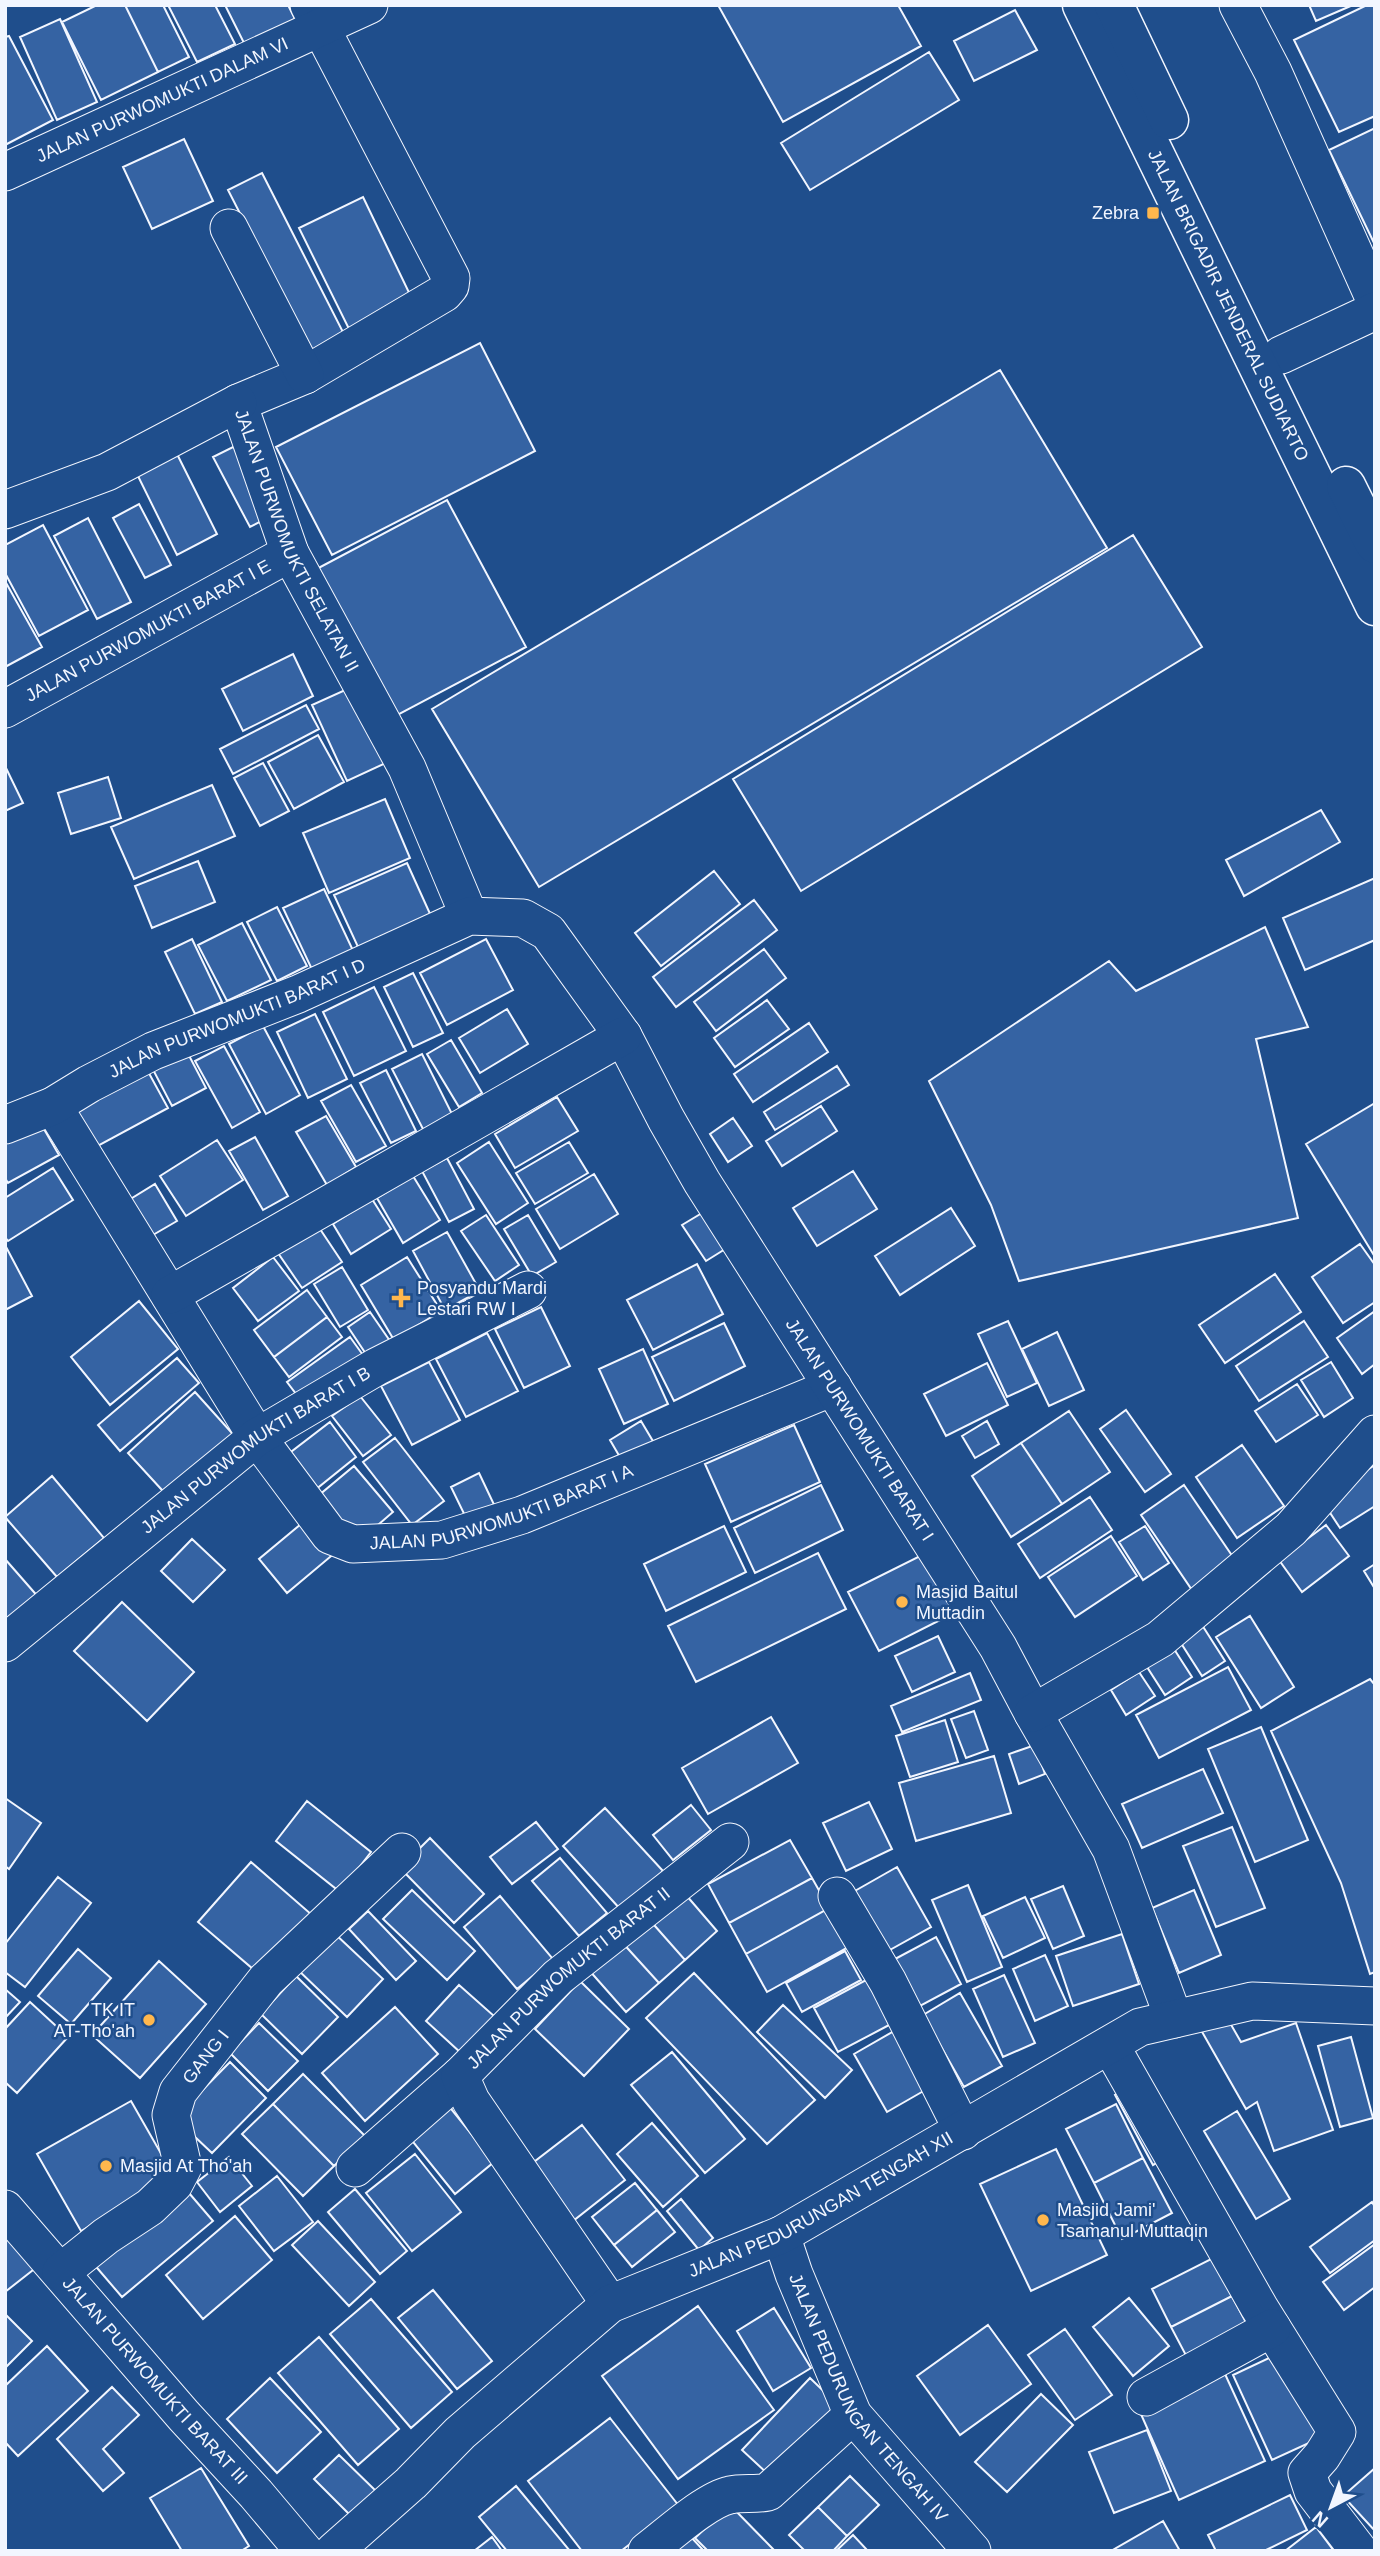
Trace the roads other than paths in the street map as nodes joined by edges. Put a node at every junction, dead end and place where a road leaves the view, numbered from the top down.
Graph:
1 (369, 5) edge
2 (1082, 5) edge
3 (1114, 5) edge
4 (1238, 5) edge
5 (315, 17) edge
6 (5, 172) edge
7 (229, 228) dead end
8 (1375, 300) edge
9 (1375, 311) edge
10 (1281, 355) junction
11 (305, 375) junction
12 (239, 402) junction
13 (5, 510) edge
14 (1375, 544) edge
15 (290, 553) junction
16 (1375, 606) edge
17 (5, 709) edge
18 (469, 916) junction
19 (623, 1036) junction
20 (53, 1106) junction
21 (5, 1125) edge
22 (528, 1290) dead end
23 (170, 1295) junction
24 (833, 1387) junction
25 (1375, 1434) edge
26 (257, 1437) junction
27 (5, 1643) edge
28 (1033, 1713) junction
29 (730, 1842) dead end
30 (402, 1852) dead end
31 (837, 1896) dead end
32 (1375, 2006) edge
33 (1174, 2019) junction
34 (1110, 2045) junction
35 (460, 2076) junction
36 (963, 2131) junction
37 (355, 2168) dead end
38 (5, 2209) edge
39 (781, 2235) junction
40 (61, 2272) junction
41 (610, 2304) junction
42 (1272, 2328) junction
43 (1146, 2396) dead end
44 (853, 2415) junction
45 (304, 2551) edge
46 (334, 2551) edge
47 (647, 2551) edge
48 (972, 2551) edge
49 (1359, 2551) edge

1 - 5 street, JALAN PURWOMUKTI DALAM VI
2 - 16 main road, JALAN BRIGADIR JENDERAL SUDIARTO
3 - 10 main road, JALAN BRIGADIR JENDERAL SUDIARTO
4 - 8 street
5 - 6 street, JALAN PURWOMUKTI DALAM VI
5 - 11 street, JALAN PURWOMUKTI SELATAN II
7 - 11 street
9 - 10 street
10 - 14 main road, JALAN BRIGADIR JENDERAL SUDIARTO
11 - 12 street, JALAN PURWOMUKTI SELATAN II
12 - 13 street
12 - 15 street, JALAN PURWOMUKTI SELATAN II
15 - 17 street, JALAN PURWOMUKTI BARAT I E
15 - 18 street, JALAN PURWOMUKTI SELATAN II
18 - 19 street, JALAN PURWOMUKTI BARAT I
18 - 20 street, JALAN PURWOMUKTI BARAT I D
19 - 23 street
19 - 24 street, JALAN PURWOMUKTI BARAT I
20 - 21 street, JALAN PURWOMUKTI BARAT I D
20 - 23 street, JALAN PURWOMUKTI BARAT I A
22 - 26 street, JALAN PURWOMUKTI BARAT I B
23 - 26 street, JALAN PURWOMUKTI BARAT I A
24 - 26 street, JALAN PURWOMUKTI BARAT I A
24 - 28 street, JALAN PURWOMUKTI BARAT I
25 - 28 street
26 - 27 street, JALAN PURWOMUKTI BARAT I B
28 - 33 street, JALAN PURWOMUKTI BARAT I
29 - 35 street, JALAN PURWOMUKTI BARAT II
30 - 40 street, GANG I
31 - 36 street
32 - 33 street, JALAN PEDURUNGAN TENGAH XII
33 - 34 street, JALAN PEDURUNGAN TENGAH XII
34 - 36 street, JALAN PEDURUNGAN TENGAH XII
34 - 42 street
35 - 37 street
35 - 41 street, JALAN PURWOMUKTI BARAT II
36 - 39 street, JALAN PEDURUNGAN TENGAH XII
38 - 40 street, JALAN PURWOMUKTI BARAT III
39 - 41 street, JALAN PEDURUNGAN TENGAH XII
39 - 44 street, JALAN PEDURUNGAN TENGAH IV
40 - 45 street, JALAN PURWOMUKTI BARAT III
41 - 46 street, JALAN PEDURUNGAN TENGAH XII
42 - 43 street
42 - 49 street
44 - 47 street
44 - 48 street, JALAN PEDURUNGAN TENGAH IV

